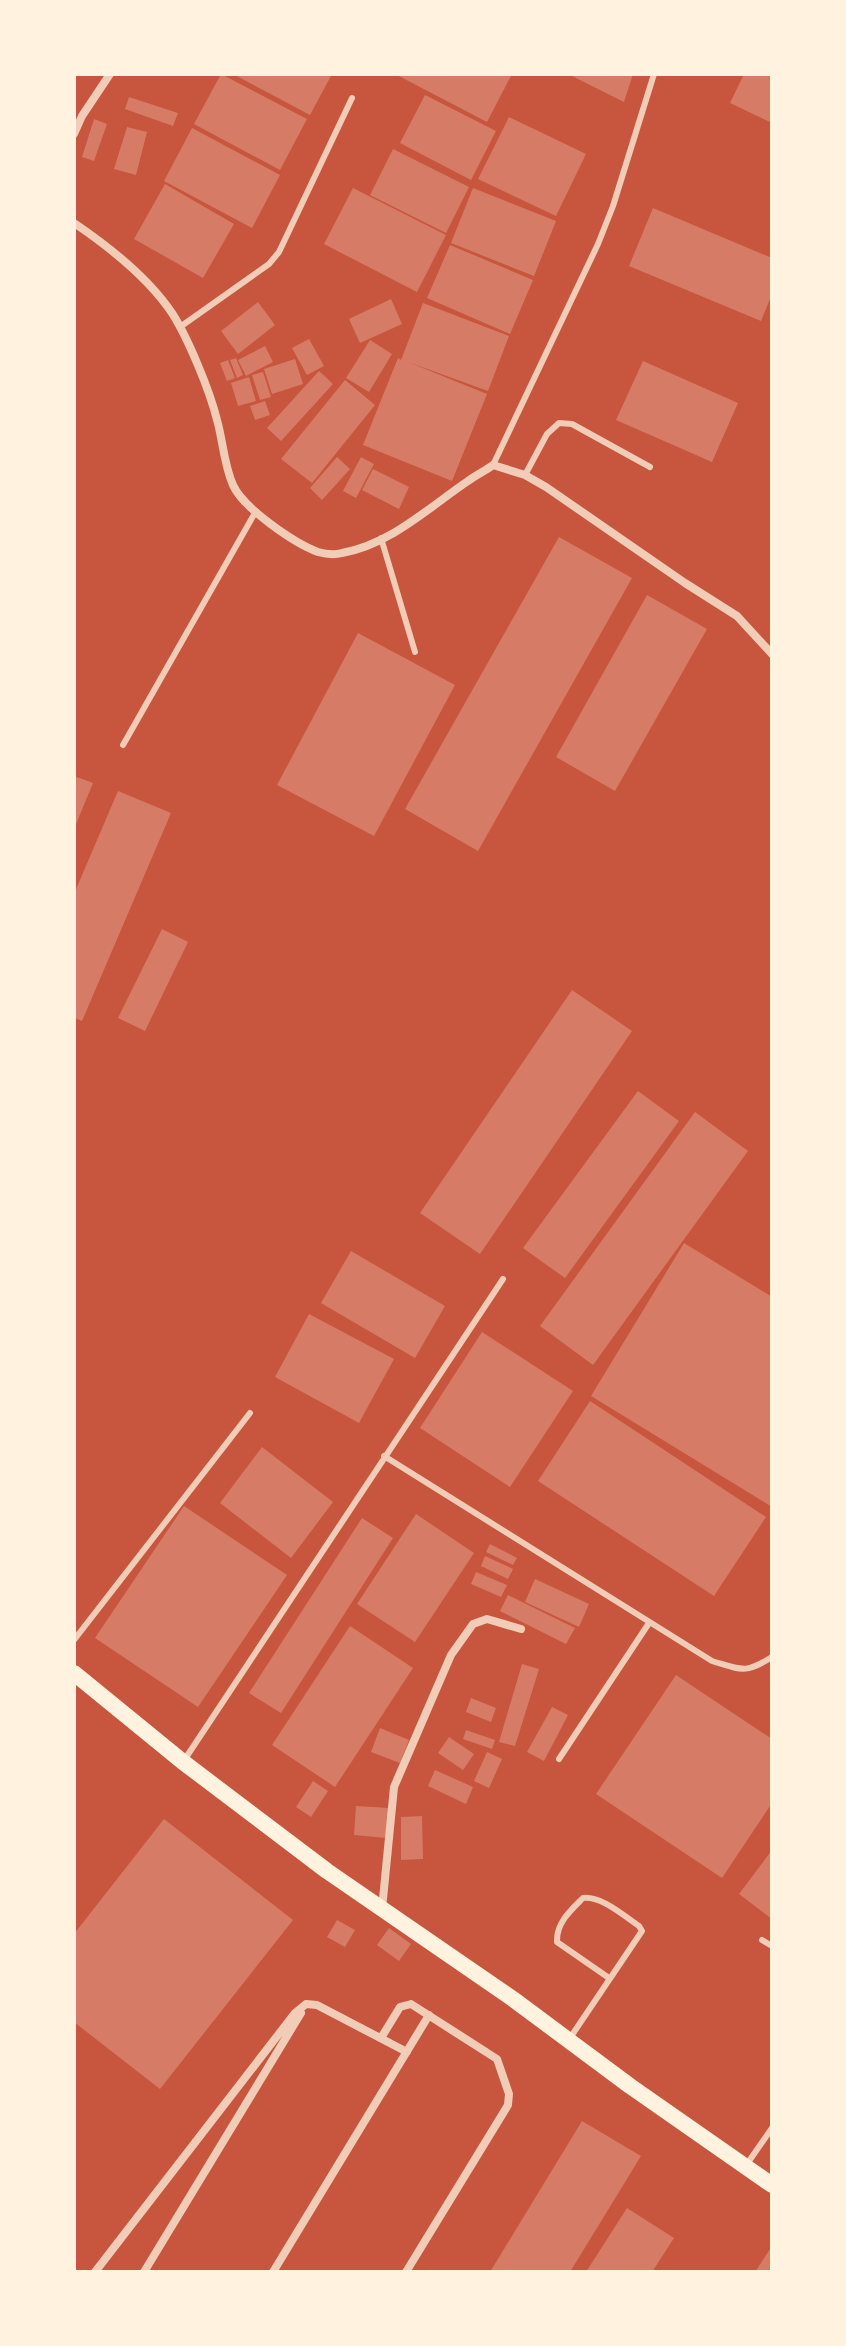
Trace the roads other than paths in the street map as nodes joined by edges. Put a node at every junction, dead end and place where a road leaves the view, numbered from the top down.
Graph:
1 (110, 74) edge
2 (654, 74) edge
3 (352, 98) dead end
4 (74, 134) edge
5 (74, 223) edge
6 (180, 327) junction
7 (493, 465) junction
8 (650, 467) dead end
9 (525, 475) junction
10 (256, 511) junction
11 (381, 538) junction
12 (415, 652) dead end
13 (772, 654) edge
14 (123, 745) dead end
15 (503, 1279) dead end
16 (250, 1413) dead end
17 (384, 1456) junction
18 (649, 1623) junction
19 (521, 1629) dead end
20 (74, 1640) edge
21 (772, 1657) edge
22 (74, 1673) edge
23 (559, 1759) dead end
24 (183, 1762) junction
25 (382, 1909) junction
26 (762, 1940) dead end
27 (772, 1946) edge
28 (609, 1978) junction
29 (306, 2004) junction
30 (429, 2015) junction
31 (381, 2038) junction
32 (568, 2040) junction
33 (407, 2052) junction
34 (772, 2128) edge
35 (745, 2167) junction
36 (772, 2185) edge
37 (95, 2272) edge
38 (144, 2272) edge
39 (273, 2272) edge
40 (406, 2272) edge

1 - 4 street
2 - 7 lane
3 - 6 lane
5 - 6 street
6 - 10 street
7 - 9 street
7 - 11 street
8 - 9 lane
9 - 13 street
10 - 11 street
10 - 14 lane
11 - 12 lane
15 - 17 lane
16 - 20 lane
17 - 18 lane
17 - 24 lane
18 - 21 lane
18 - 23 lane
19 - 25 street
22 - 24 main road
24 - 25 main road
25 - 32 main road
26 - 27 lane
28 - 28 lane
28 - 32 lane
29 - 31 street
29 - 37 street
29 - 38 street
30 - 31 street
30 - 33 street
30 - 40 street
31 - 33 street
32 - 35 main road
33 - 39 street
34 - 35 lane
35 - 36 main road

